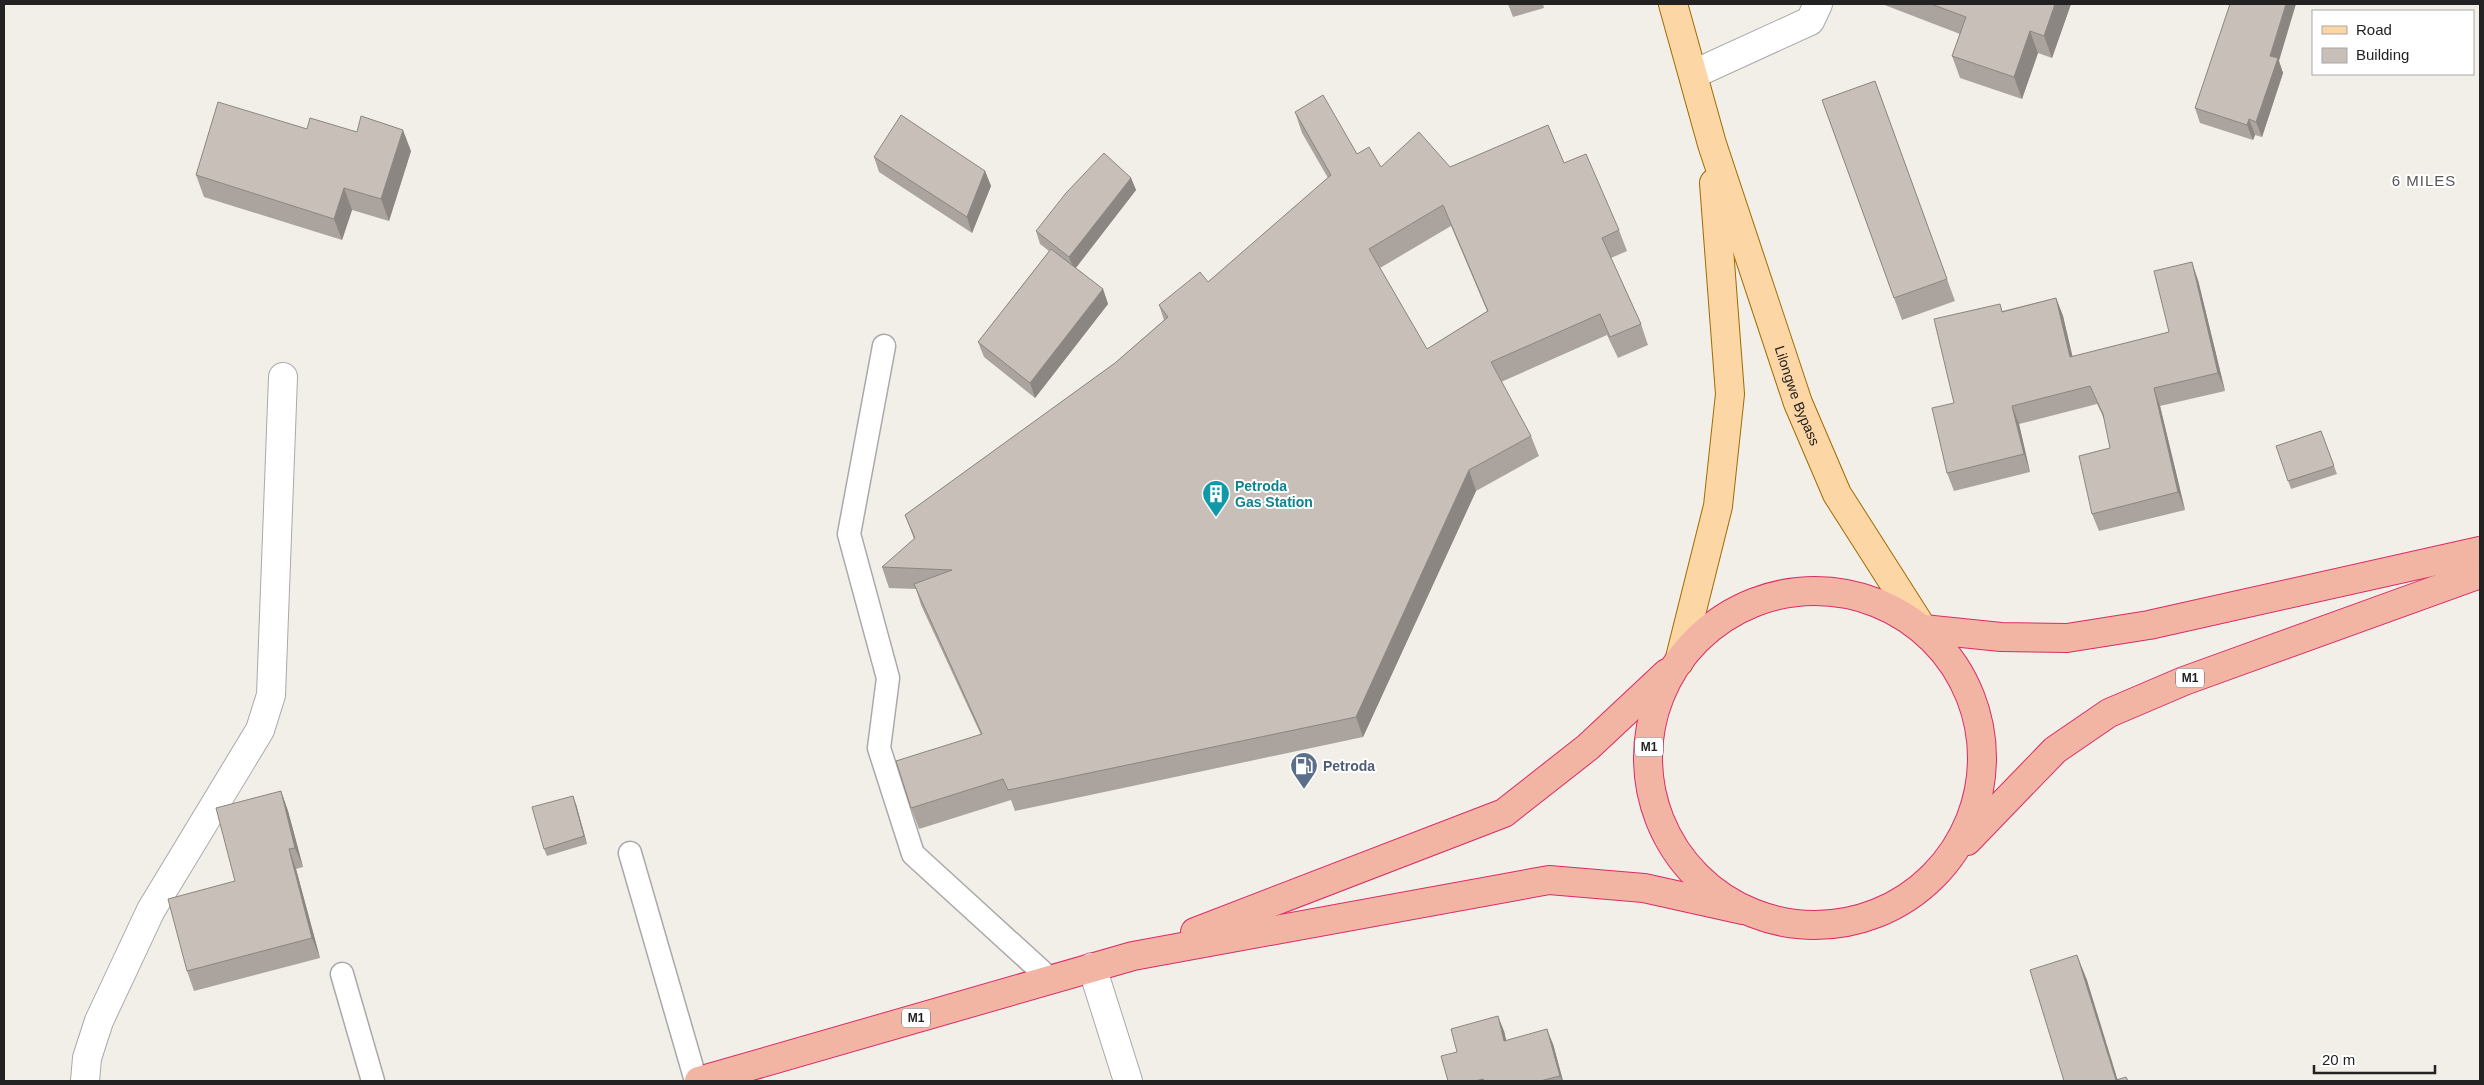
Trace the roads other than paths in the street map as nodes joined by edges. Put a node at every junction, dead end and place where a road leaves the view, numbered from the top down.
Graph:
1 (1673, 4) edge
2 (1812, 10) edge
3 (1694, 74) junction
4 (1712, 144) junction
5 (884, 346) dead end
6 (283, 377) dead end
7 (2480, 551) edge
8 (2480, 574) edge
9 (1923, 629) junction
10 (1679, 662) junction
11 (630, 853) dead end
12 (1947, 861) junction
13 (1743, 910) junction
14 (1132, 956) junction
15 (1092, 967) junction
16 (342, 974) dead end
17 (1050, 979) junction
18 (85, 1081) edge
19 (374, 1081) edge
20 (698, 1081) edge
21 (1128, 1081) edge

1 - 3 main road, Lilongwe Bypass
2 - 3 street
3 - 4 main road, Lilongwe Bypass
4 - 9 main road, Lilongwe Bypass
4 - 10 main road, Lilongwe Bypass
5 - 17 lane
6 - 18 street
7 - 9 highway, M1
8 - 12 highway, M1
9 - 10 highway, M1
9 - 12 highway, M1
10 - 13 highway, M1
10 - 14 highway, M1
11 - 20 lane
12 - 13 highway, M1
13 - 14 highway, M1
14 - 15 highway, M1
15 - 17 highway, M1
15 - 21 street
16 - 19 lane
17 - 20 highway, M1

